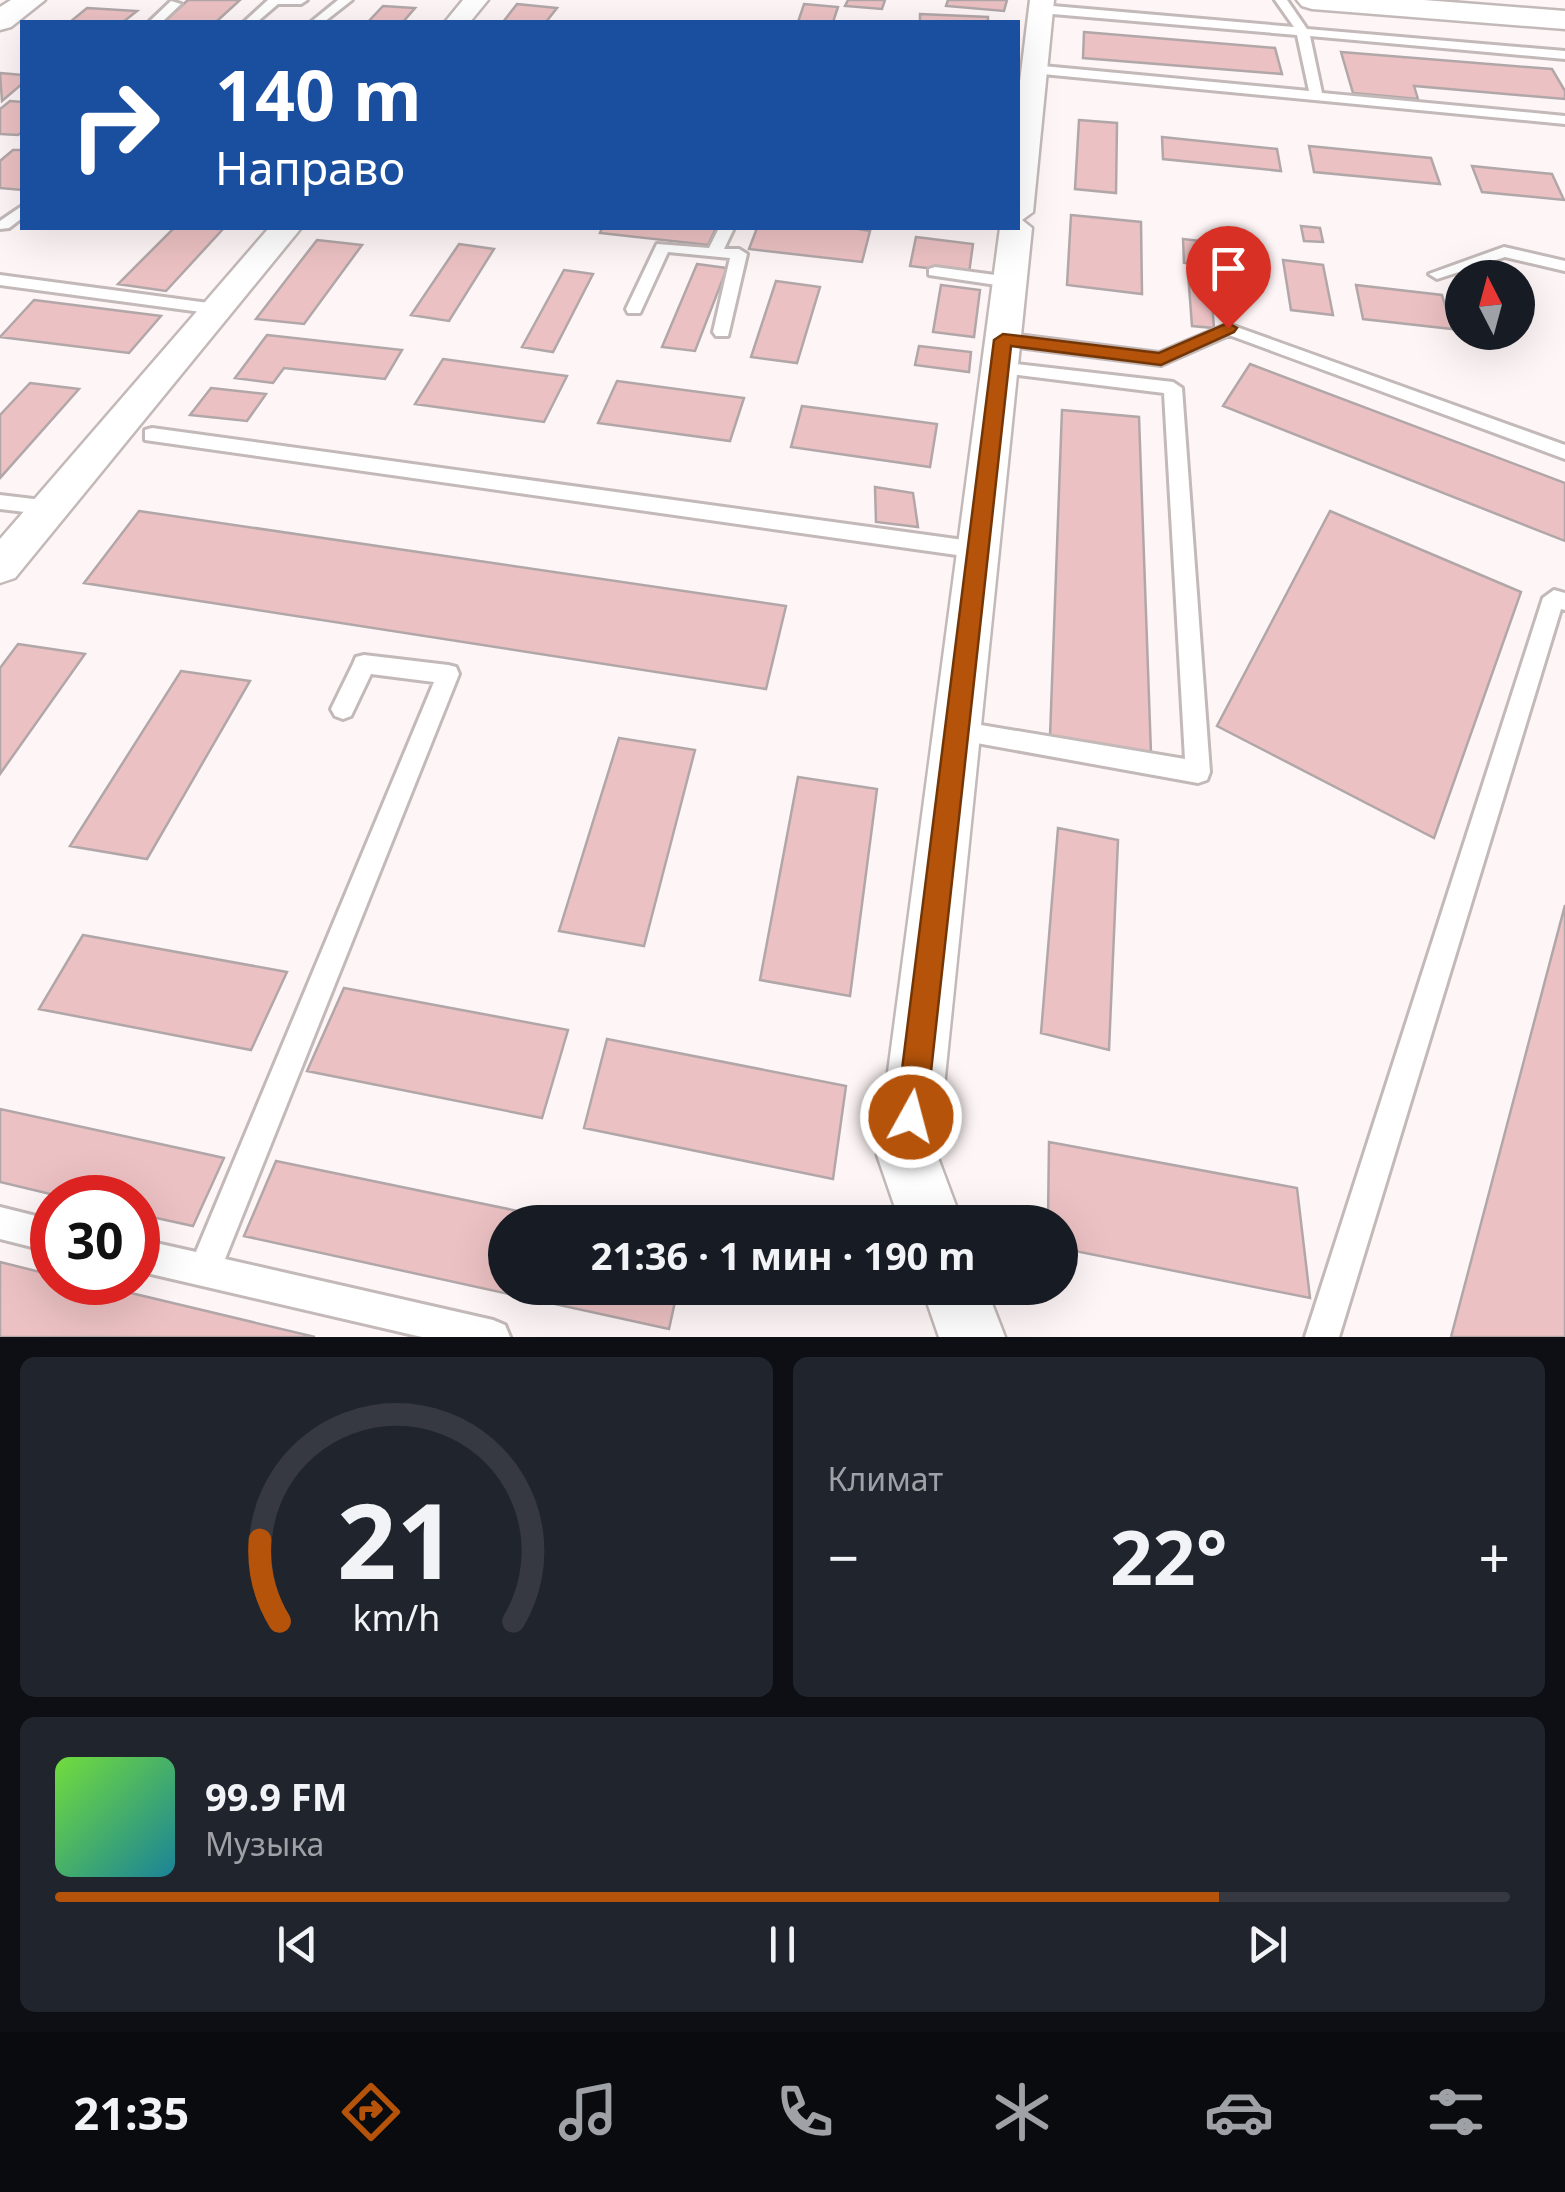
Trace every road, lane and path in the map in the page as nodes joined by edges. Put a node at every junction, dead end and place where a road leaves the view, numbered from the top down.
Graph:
1 (30, 0) edge
2 (301, 0) edge
3 (346, 0) edge
4 (476, 0) edge
5 (1281, 0) edge
6 (1312, 0) edge
7 (274, 1) edge
8 (175, 4) dead end
9 (1042, 4) edge
10 (157, 20) edge
11 (252, 20) edge
12 (320, 20) edge
13 (459, 20) edge
14 (1565, 20) edge
15 (0, 21) edge
16 (1302, 30) junction
17 (1565, 55) edge
18 (1028, 77) edge
19 (1316, 95) junction
20 (1565, 120) edge
21 (1020, 181) edge
22 (20, 213) edge
23 (4, 225) dead end
24 (283, 230) edge
25 (725, 230) edge
26 (1016, 230) edge
27 (714, 252) junction
28 (1565, 266) edge
29 (935, 272) dead end
30 (1438, 274) dead end
31 (0, 280) edge
32 (1010, 282) junction
33 (216, 309) junction
34 (634, 309) dead end
35 (722, 332) dead end
36 (1001, 354) junction
37 (152, 435) dead end
38 (1565, 452) edge
39 (0, 502) edge
40 (50, 508) junction
41 (978, 550) junction
42 (0, 567) edge
43 (1565, 602) edge
44 (343, 709) dead end
45 (957, 732) junction
46 (925, 1205) edge
47 (0, 1224) edge
48 (30, 1231) edge
49 (160, 1260) edge
50 (204, 1270) junction
51 (960, 1305) edge
52 (493, 1337) edge
53 (972, 1337) edge
54 (1322, 1337) edge

1 - 15 street
2 - 7 lane
3 - 12 lane
4 - 13 street
5 - 16 lane
6 - 14 street
7 - 11 lane
8 - 10 lane
9 - 16 lane
9 - 18 street
16 - 17 lane
16 - 19 lane
18 - 19 lane
18 - 21 street
19 - 20 lane
22 - 23 lane
24 - 33 street
25 - 27 lane
26 - 32 street
27 - 34 lane
27 - 35 lane
28 - 30 lane
29 - 32 lane
31 - 33 lane
32 - 36 street
33 - 40 street
36 - 38 lane
36 - 41 street
36 - 45 lane
37 - 41 lane
39 - 40 lane
40 - 42 street
41 - 45 street
43 - 54 lane
44 - 50 lane
45 - 46 street
47 - 48 lane
49 - 50 lane
50 - 52 lane
51 - 53 street

